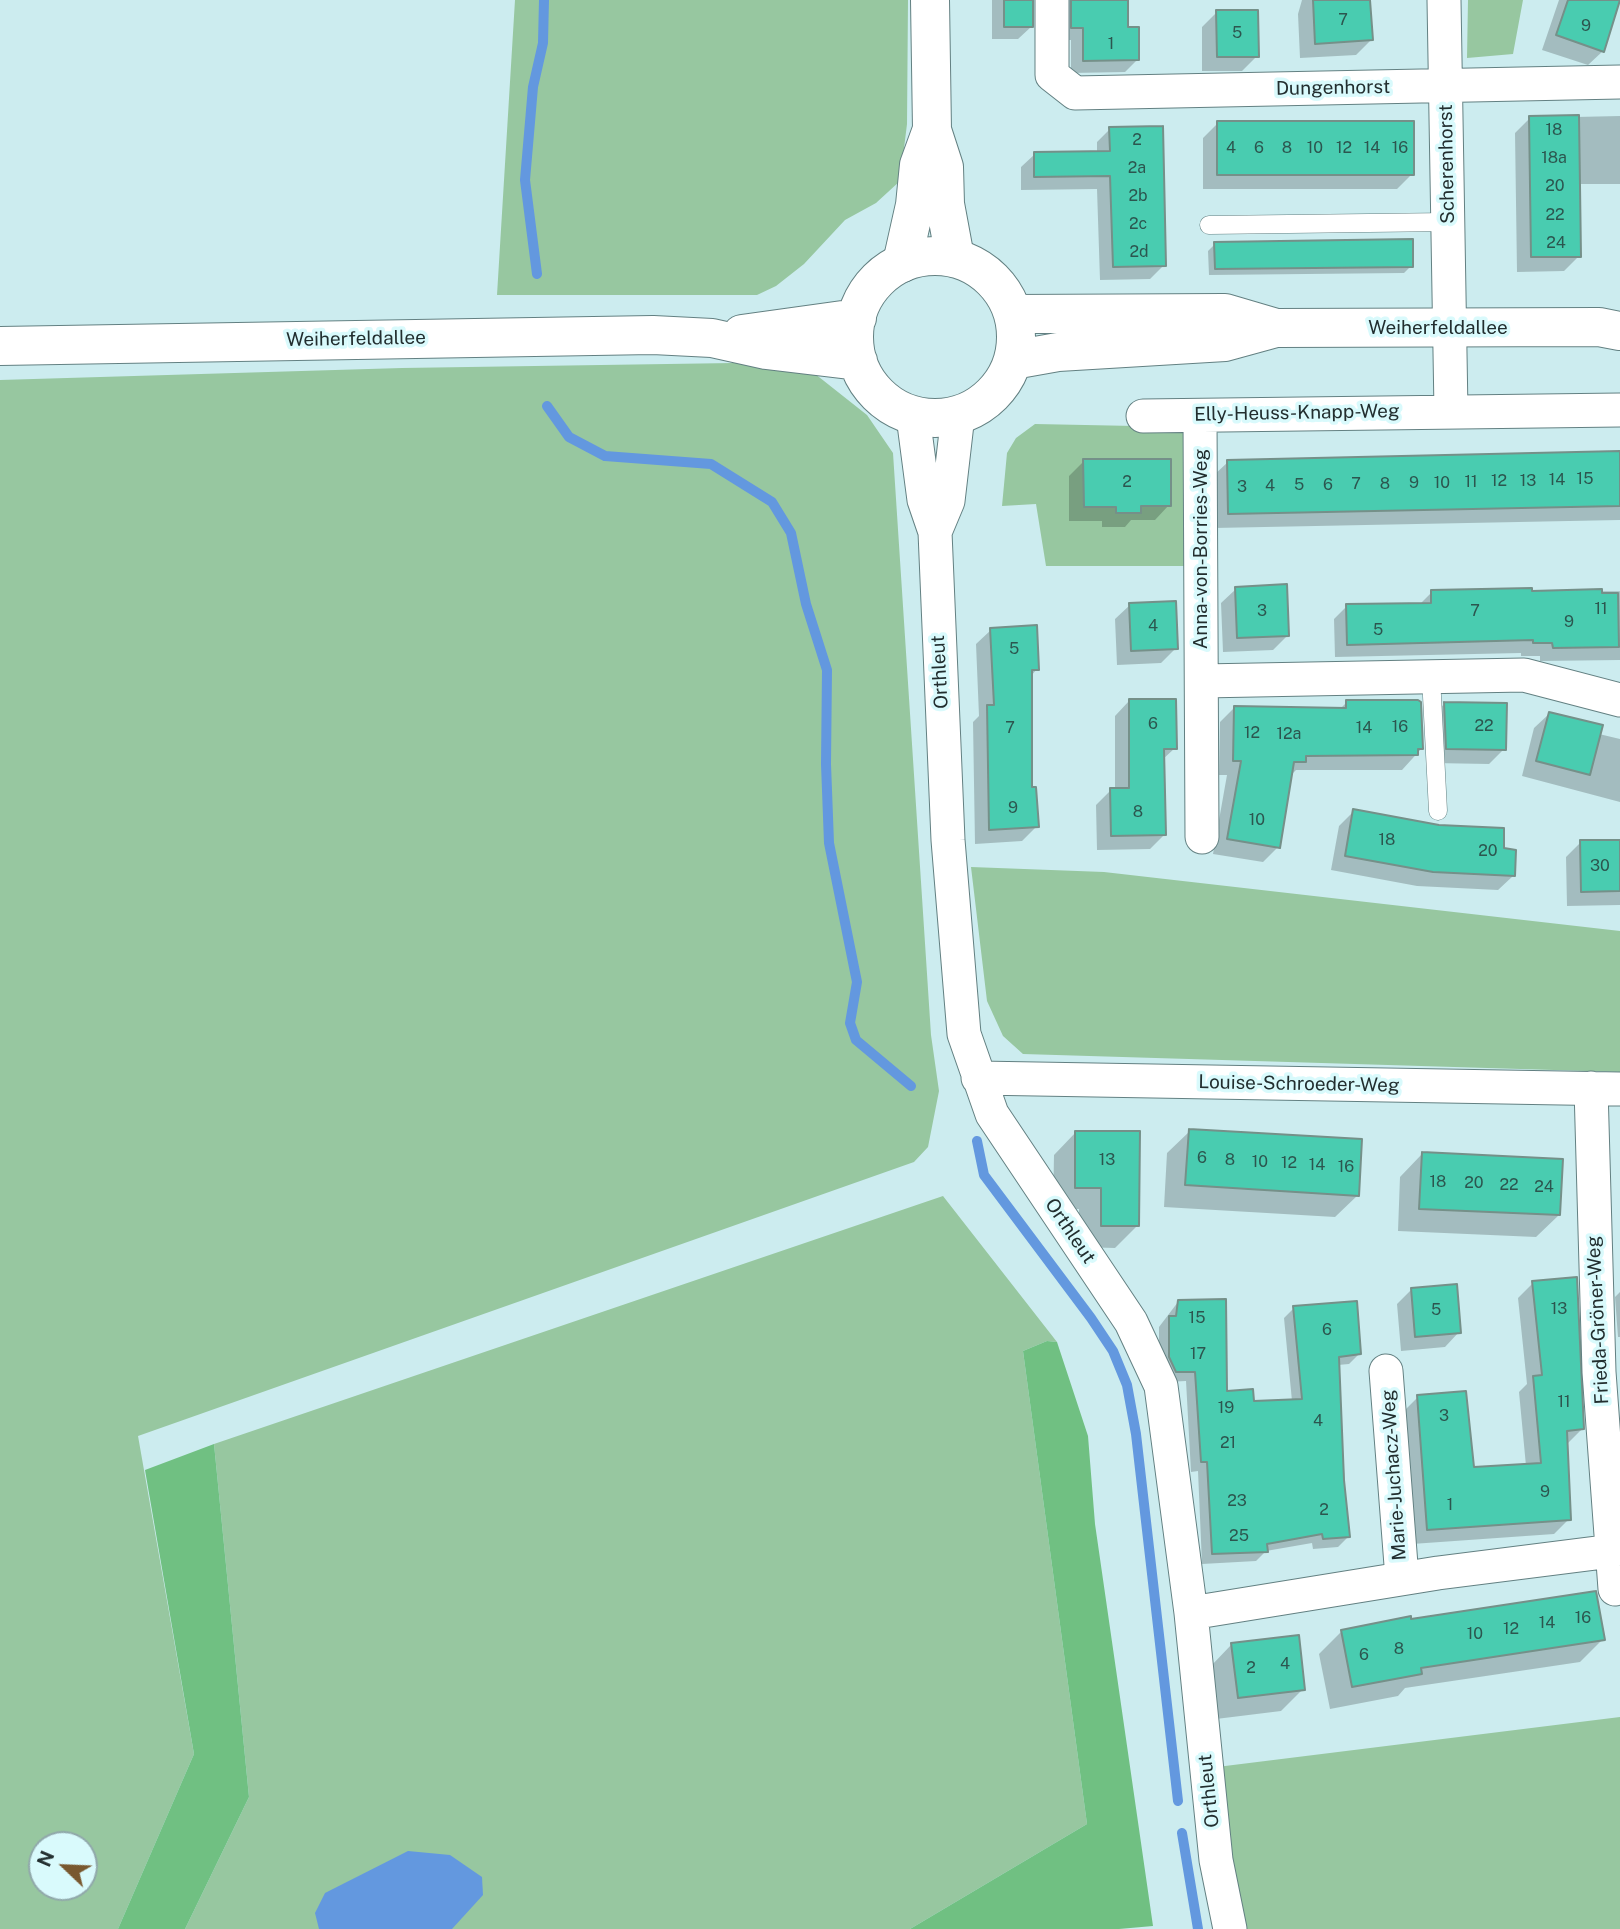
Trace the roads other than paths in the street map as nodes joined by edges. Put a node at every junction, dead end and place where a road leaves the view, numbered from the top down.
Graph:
1 (930, 0) edge
2 (1052, 0) edge
3 (1444, 0) edge
4 (1620, 82) edge
5 (1446, 86) junction
6 (932, 130) junction
7 (1448, 222) junction
8 (1209, 225) dead end
9 (955, 258) junction
10 (902, 263) junction
11 (1013, 314) junction
12 (857, 318) junction
13 (1613, 326) edge
14 (1450, 327) junction
15 (1276, 328) junction
16 (712, 338) junction
17 (0, 346) edge
18 (1013, 360) junction
19 (858, 361) junction
20 (1620, 410) edge
21 (1451, 411) junction
22 (958, 415) junction
23 (913, 416) junction
24 (1143, 416) dead end
25 (1200, 416) junction
26 (935, 532) junction
27 (1431, 677) junction
28 (1202, 681) junction
29 (1620, 700) edge
30 (1437, 811) dead end
31 (1202, 837) dead end
32 (978, 1078) junction
33 (1606, 1089) edge
34 (1386, 1371) dead end
35 (1610, 1372) edge
36 (1612, 1551) junction
37 (1402, 1578) junction
38 (1617, 1589) edge
39 (1191, 1613) junction
40 (1230, 1929) edge

1 - 6 main road
2 - 5 street, Dungenhorst
3 - 5 street, Scherenhorst
4 - 5 street, Dungenhorst
5 - 7 street, Scherenhorst
6 - 9 main road
6 - 10 main road
7 - 8 lane
7 - 14 street, Scherenhorst
9 - 10 main road
9 - 11 main road
10 - 12 main road
11 - 15 main road, Weiherfeldallee
11 - 18 main road
12 - 16 main road, Weiherfeldallee
12 - 19 main road
13 - 14 main road, Weiherfeldallee
14 - 15 main road, Weiherfeldallee
14 - 21 street
15 - 18 main road, Weiherfeldallee
16 - 17 main road, Weiherfeldallee
16 - 19 main road, Weiherfeldallee
18 - 22 main road
19 - 23 main road
20 - 21 street, Elly-Heuss-Knapp-Weg
21 - 25 street, Elly-Heuss-Knapp-Weg
22 - 23 main road
22 - 26 street, Orthleut
23 - 26 street, Orthleut
24 - 25 street, Elly-Heuss-Knapp-Weg
25 - 28 street, Anna-von-Borries-Weg
26 - 32 street, Orthleut
27 - 28 street
27 - 29 street
27 - 30 lane
28 - 31 street, Anna-von-Borries-Weg
32 - 33 street, Louise-Schroeder-Weg
32 - 39 street, Orthleut
33 - 35 street, Frieda-Gröner-Weg
34 - 37 street, Marie-Juchacz-Weg
35 - 36 street, Frieda-Gröner-Weg
36 - 37 street
36 - 38 street, Frieda-Gröner-Weg
37 - 39 street
39 - 40 street, Orthleut

